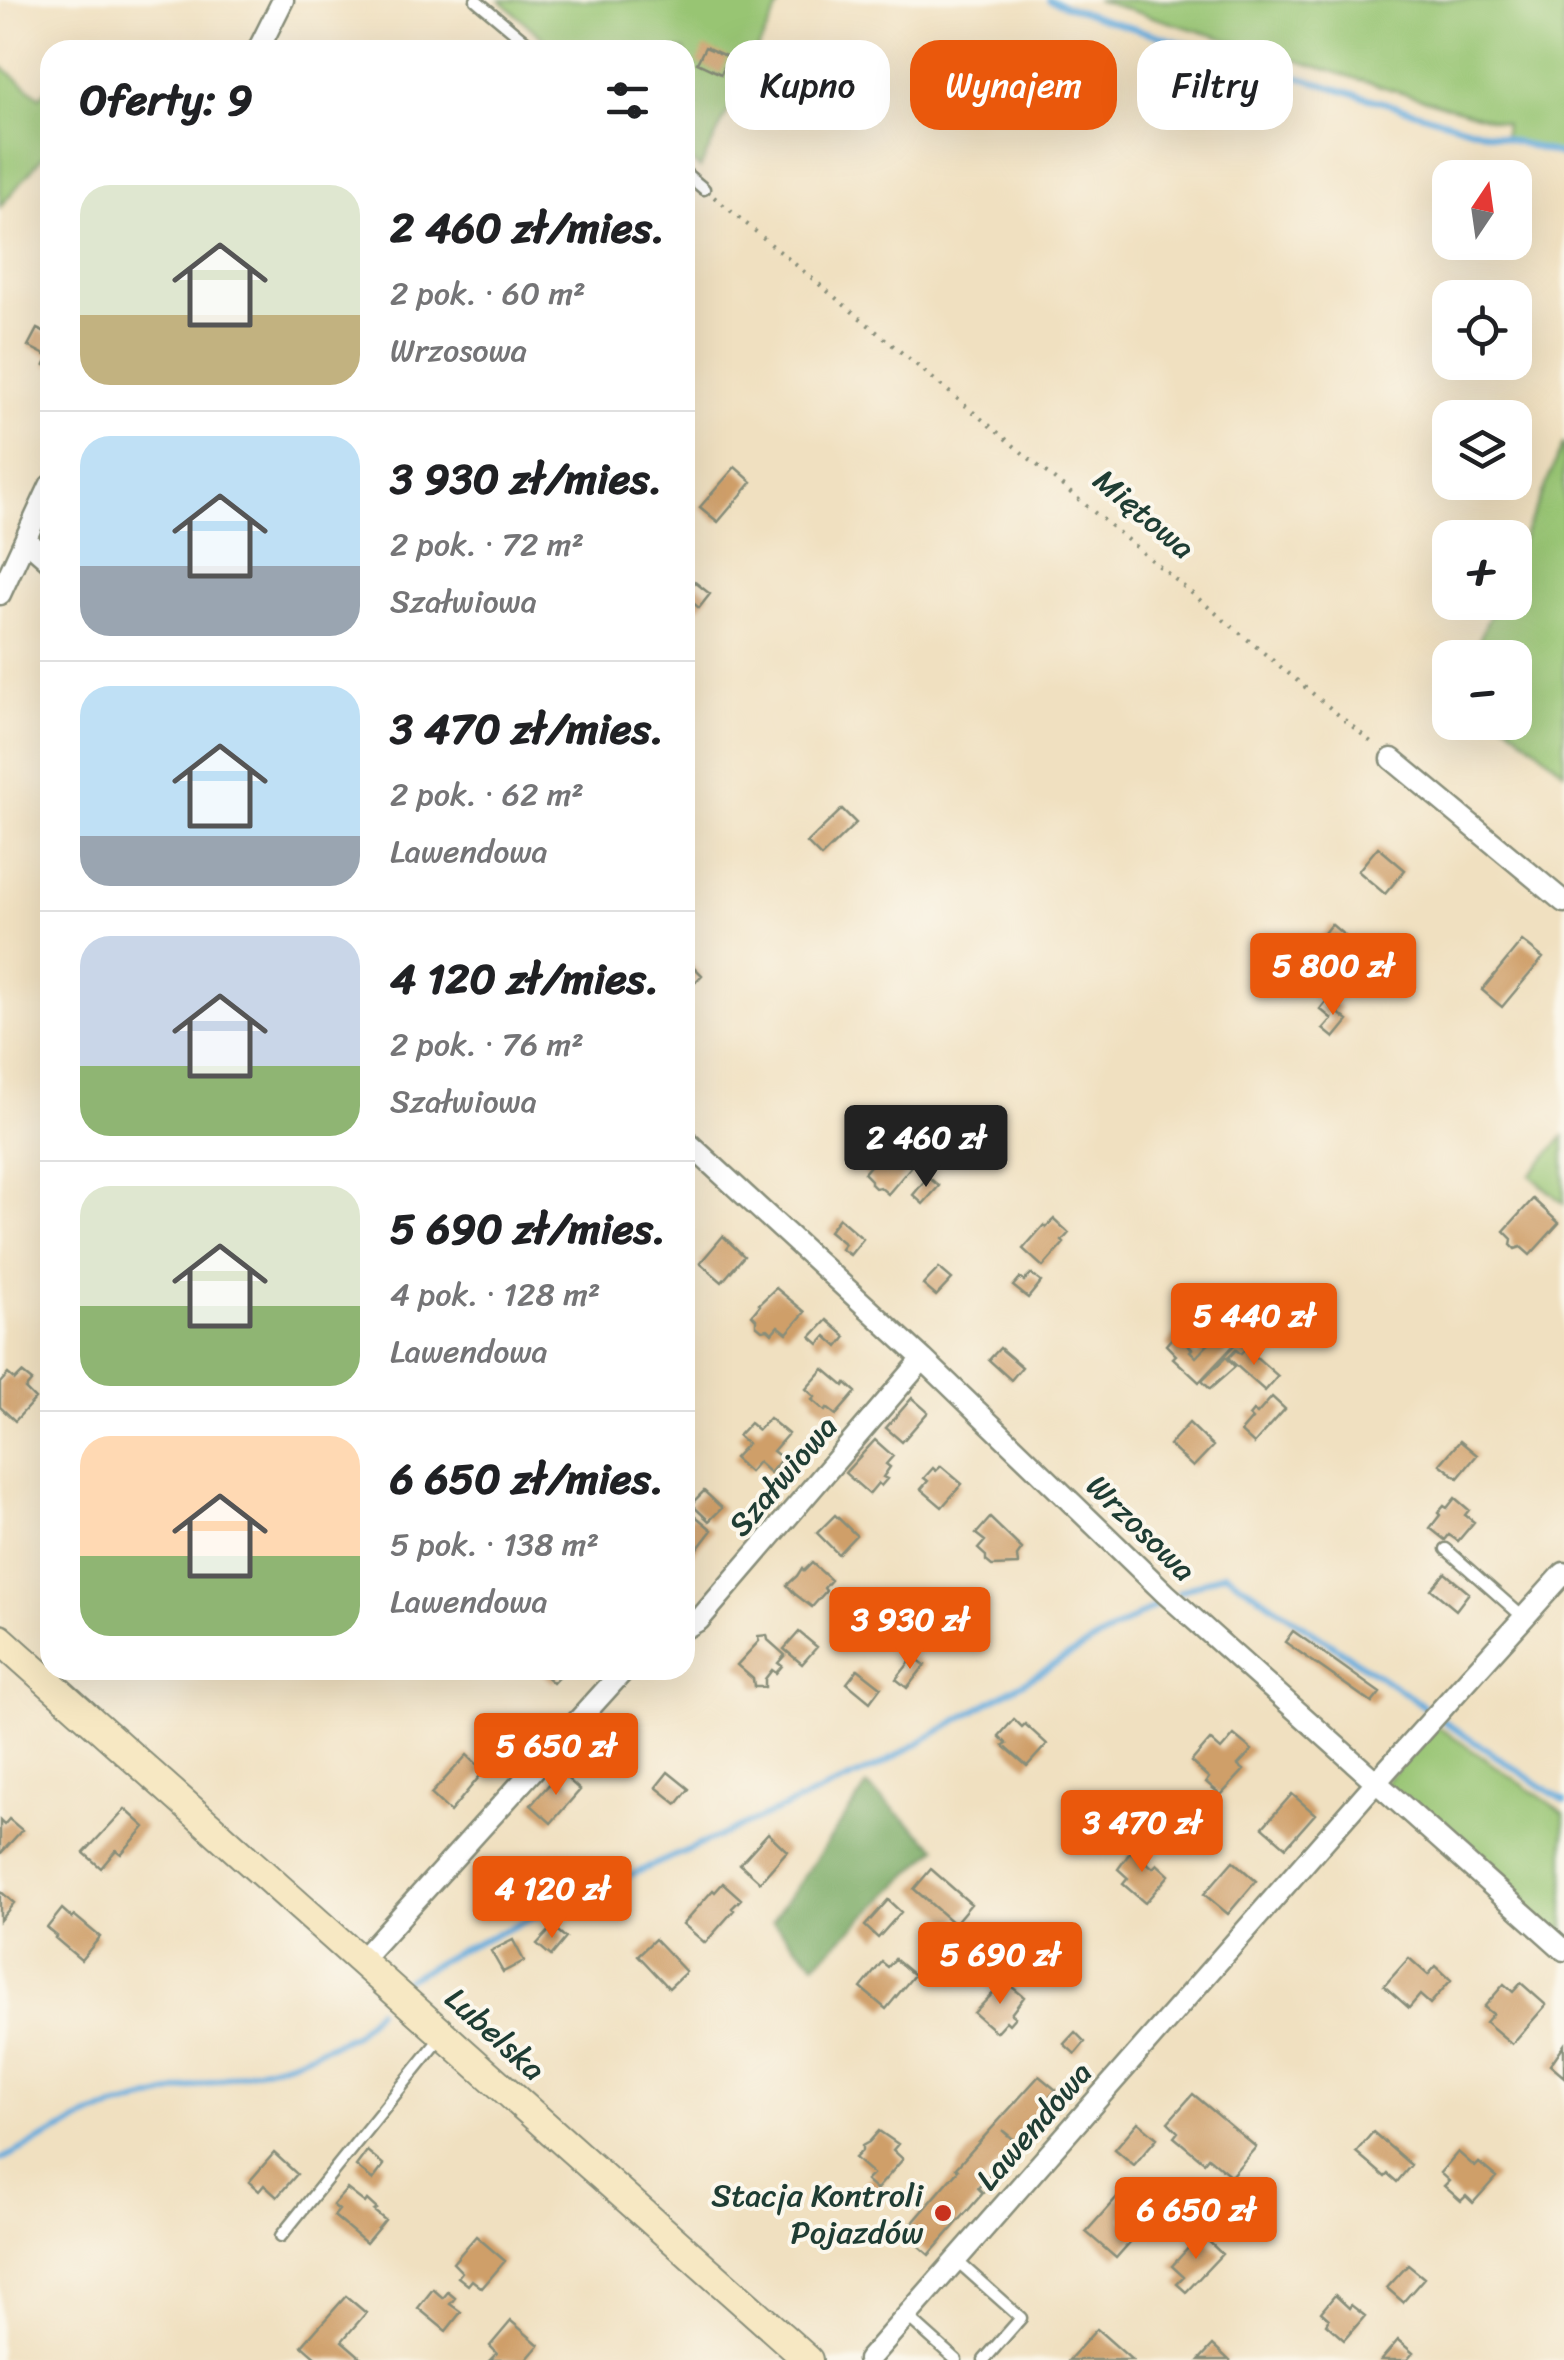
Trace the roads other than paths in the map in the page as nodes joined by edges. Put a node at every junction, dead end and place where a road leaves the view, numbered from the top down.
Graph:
1 (283, 0) edge
2 (476, 0) edge
3 (263, 40) edge
4 (524, 40) edge
5 (695, 181) edge
6 (704, 189) road end
7 (40, 508) edge
8 (26, 540) junction
9 (40, 552) edge
10 (0, 594) edge
11 (1392, 759) road end
12 (1564, 902) edge
13 (695, 1149) edge
14 (922, 1359) junction
15 (1446, 1549) dead end
16 (1564, 1573) edge
17 (1524, 1618) junction
18 (695, 1622) edge
19 (0, 1640) edge
20 (40, 1675) edge
21 (45, 1680) edge
22 (615, 1680) edge
23 (1376, 1782) junction
24 (1564, 1950) edge
25 (361, 1960) junction
26 (444, 2035) junction
27 (281, 2236) dead end
28 (956, 2260) junction
29 (907, 2316) junction
30 (808, 2360) edge
31 (868, 2360) edge
32 (956, 2360) edge
33 (984, 2360) edge

1 - 3 street
2 - 4 lane
5 - 6 lane
7 - 8 street
8 - 9 street
8 - 10 street
11 - 12 street
13 - 14 street, Wrzosowa
14 - 18 street, Szałwiowa
14 - 23 street, Wrzosowa
15 - 17 lane
16 - 17 street, Lawendowa
17 - 23 street, Lawendowa
19 - 20 main road, Lubelska
21 - 25 main road, Lubelska
22 - 25 street
23 - 24 street, Wrzosowa
23 - 28 street, Lawendowa
25 - 26 main road, Lubelska
26 - 27 lane
26 - 30 main road, Lubelska
28 - 29 street, Lawendowa
28 - 33 lane
29 - 31 street, Lawendowa
29 - 32 lane

